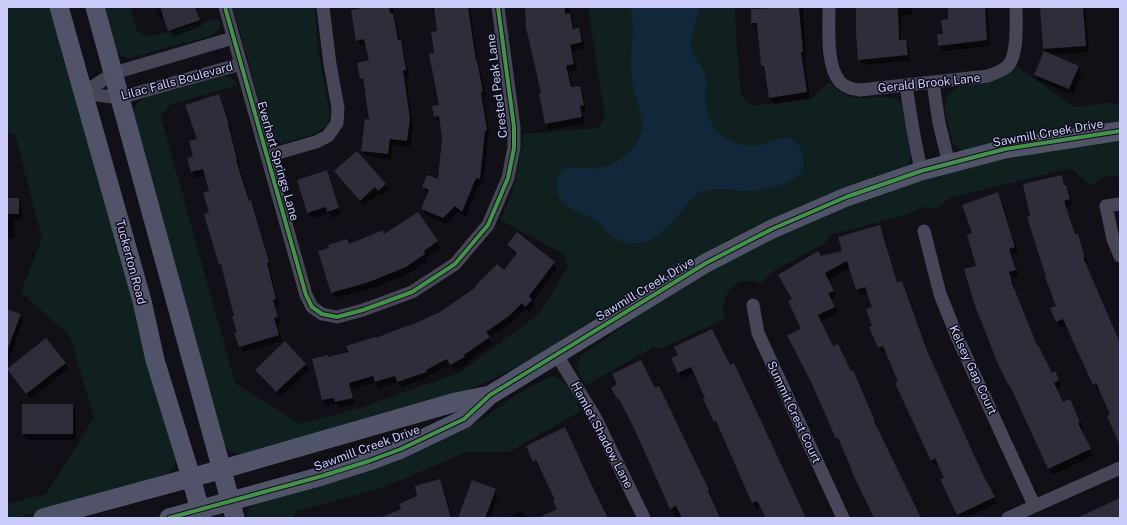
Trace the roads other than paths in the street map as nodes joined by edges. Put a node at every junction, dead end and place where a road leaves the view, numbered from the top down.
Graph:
1 (59, 7) edge
2 (95, 7) edge
3 (225, 7) edge
4 (323, 7) edge
5 (498, 7) edge
6 (829, 7) edge
7 (1016, 7) edge
8 (234, 38) junction
9 (240, 64) junction
10 (114, 73) junction
11 (933, 83) junction
12 (906, 86) junction
13 (83, 93) junction
14 (119, 98) junction
15 (1120, 131) edge
16 (267, 156) junction
17 (949, 164) junction
18 (922, 171) junction
19 (1120, 204) edge
20 (924, 231) dead end
21 (1120, 256) edge
22 (753, 305) dead end
23 (322, 314) joint
24 (557, 355) junction
25 (490, 395) junction
26 (1120, 468) edge
27 (222, 469) junction
28 (191, 477) junction
29 (1034, 505) junction
30 (233, 510) edge
31 (201, 514) edge
32 (43, 518) edge
33 (169, 518) edge
34 (644, 518) edge
35 (843, 518) edge
36 (1008, 518) edge

1 - 13 street, Tuckerton Road
2 - 10 street
3 - 8 street, Everhart Springs Lane
4 - 16 street
5 - 23 street, Crested Peak Lane
6 - 12 street, Gerald Brook Lane
7 - 11 street, Gerald Brook Lane
8 - 9 street, Everhart Springs Lane
8 - 10 street, Lilac Falls Boulevard
9 - 14 street, Lilac Falls Boulevard
9 - 16 street, Everhart Springs Lane
10 - 13 street, Lilac Falls Boulevard
10 - 14 street
11 - 12 street, Gerald Brook Lane
11 - 17 street
12 - 18 street
13 - 14 street, Lilac Falls Boulevard
13 - 28 street, Tuckerton Road
14 - 27 street
15 - 17 street, Sawmill Creek Drive
16 - 23 street, Everhart Springs Lane
17 - 18 street, Sawmill Creek Drive
18 - 24 street, Sawmill Creek Drive
19 - 21 street
20 - 29 street, Kelsey Gap Court
22 - 35 street, Summit Crest Court
24 - 25 street, Sawmill Creek Drive
24 - 34 street, Hamlet Shadow Lane
25 - 27 street, Sawmill Creek Drive
25 - 30 street, Sawmill Creek Drive
26 - 29 street
27 - 28 street, Sawmill Creek Drive
27 - 30 street
28 - 31 street, Tuckerton Road
28 - 32 street, Sawmill Creek Drive
29 - 36 street
30 - 31 street, Sawmill Creek Drive
31 - 33 street, Sawmill Creek Drive

